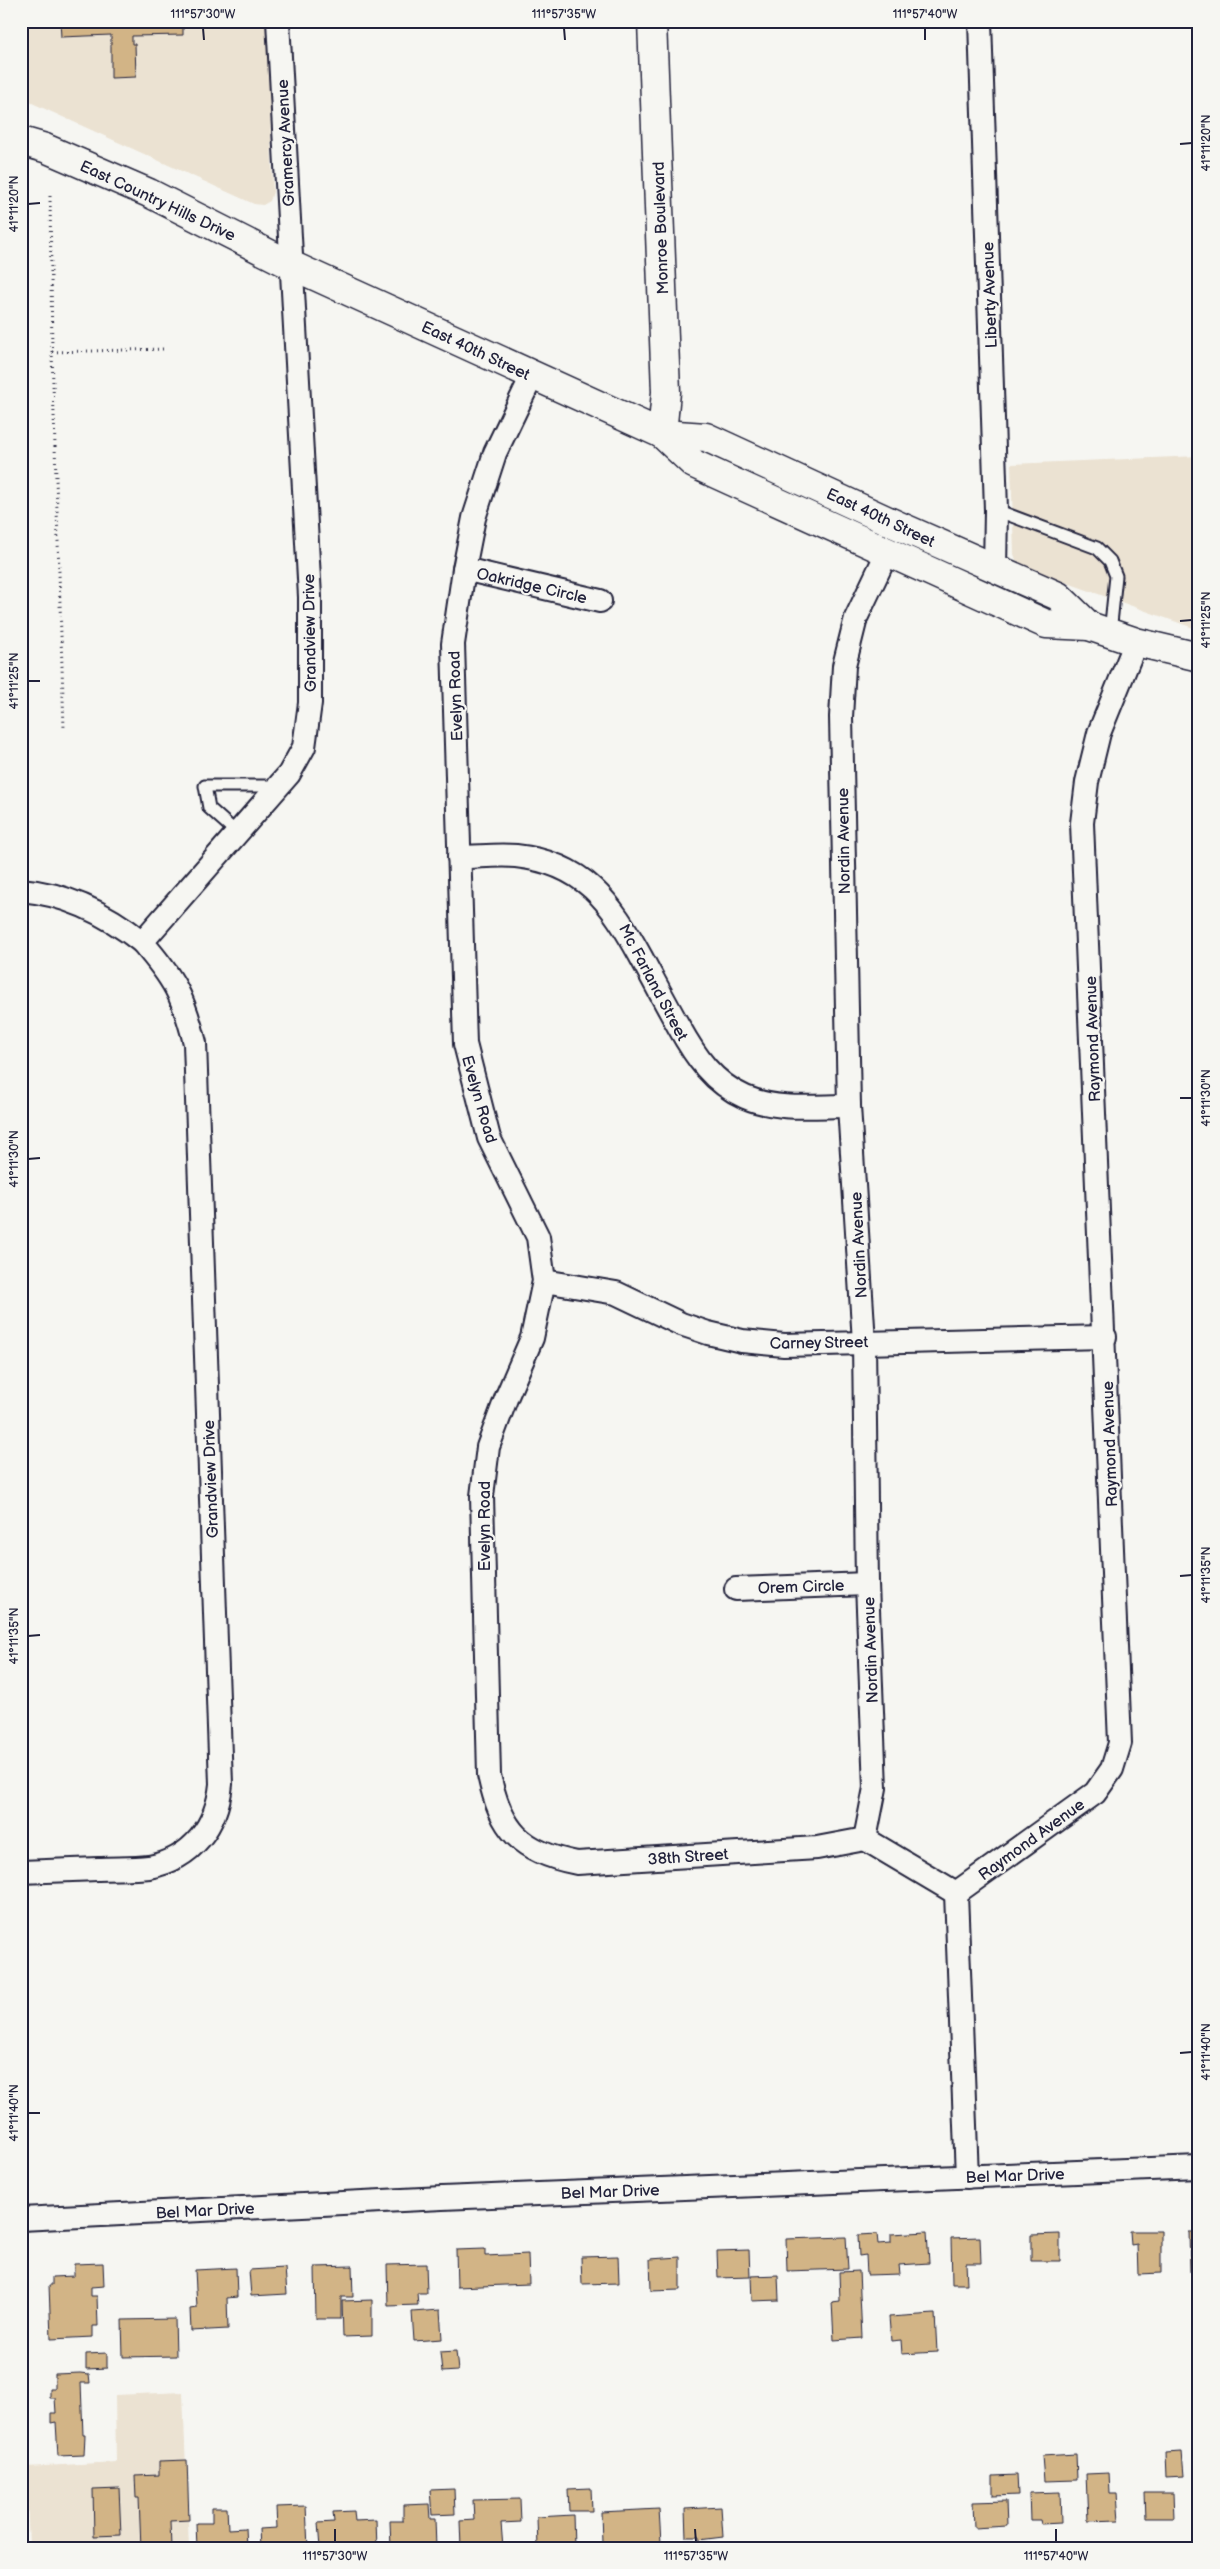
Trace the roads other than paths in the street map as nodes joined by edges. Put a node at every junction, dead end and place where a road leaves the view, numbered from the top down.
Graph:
1 (278, 21) edge
2 (652, 21) edge
3 (980, 21) edge
4 (21, 141) edge
5 (291, 265) junction
6 (532, 376) junction
7 (662, 434) junction
8 (996, 510) junction
9 (887, 553) junction
10 (464, 568) junction
11 (995, 569) junction
12 (600, 601) dead end
13 (1100, 629) junction
14 (1136, 642) junction
15 (1199, 657) edge
16 (278, 786) junction
17 (237, 833) junction
18 (460, 857) junction
19 (21, 890) edge
20 (142, 942) junction
21 (849, 1106) junction
22 (544, 1281) junction
23 (1105, 1337) junction
24 (864, 1342) junction
25 (867, 1584) junction
26 (736, 1589) dead end
27 (517, 1838) joint
28 (865, 1840) junction
29 (21, 1872) edge
30 (956, 1894) junction
31 (1199, 2167) edge
32 (967, 2177) junction
33 (21, 2219) edge

1 - 5 street, Gramercy Avenue
2 - 7 main road, Monroe Boulevard
3 - 8 street, Liberty Avenue
4 - 5 main road, East Country Hills Drive
5 - 6 main road, East 40th Street
5 - 16 street, Grandview Drive
6 - 7 main road, East 40th Street
6 - 10 street, Evelyn Road
7 - 9 main road, East 40th Street
7 - 11 main road, East 40th Street
8 - 11 street, Liberty Avenue
8 - 13 lane
9 - 13 main road, East 40th Street
9 - 21 street, Nordin Avenue
10 - 12 street, Oakridge Circle
10 - 18 street, Evelyn Road
11 - 13 main road, East 40th Street
13 - 14 main road, East 40th Street
14 - 15 main road, East 40th Street
14 - 23 street, Raymond Avenue
16 - 17 street, Grandview Drive
16 - 17 lane
17 - 20 street, Grandview Drive
18 - 21 street, Mc Farland Street
18 - 22 street, Evelyn Road
19 - 20 street, Grandview Drive
20 - 29 street, Grandview Drive
21 - 24 street, Nordin Avenue
22 - 24 street, Carney Street
22 - 27 street, Evelyn Road
23 - 24 street, Carney Street
23 - 30 street, Raymond Avenue
24 - 25 street, Nordin Avenue
25 - 26 street, Orem Circle
25 - 28 street, Nordin Avenue
27 - 28 street, 38th Street
28 - 30 street
30 - 32 street
31 - 32 street, Bel Mar Drive
32 - 33 street, Bel Mar Drive

